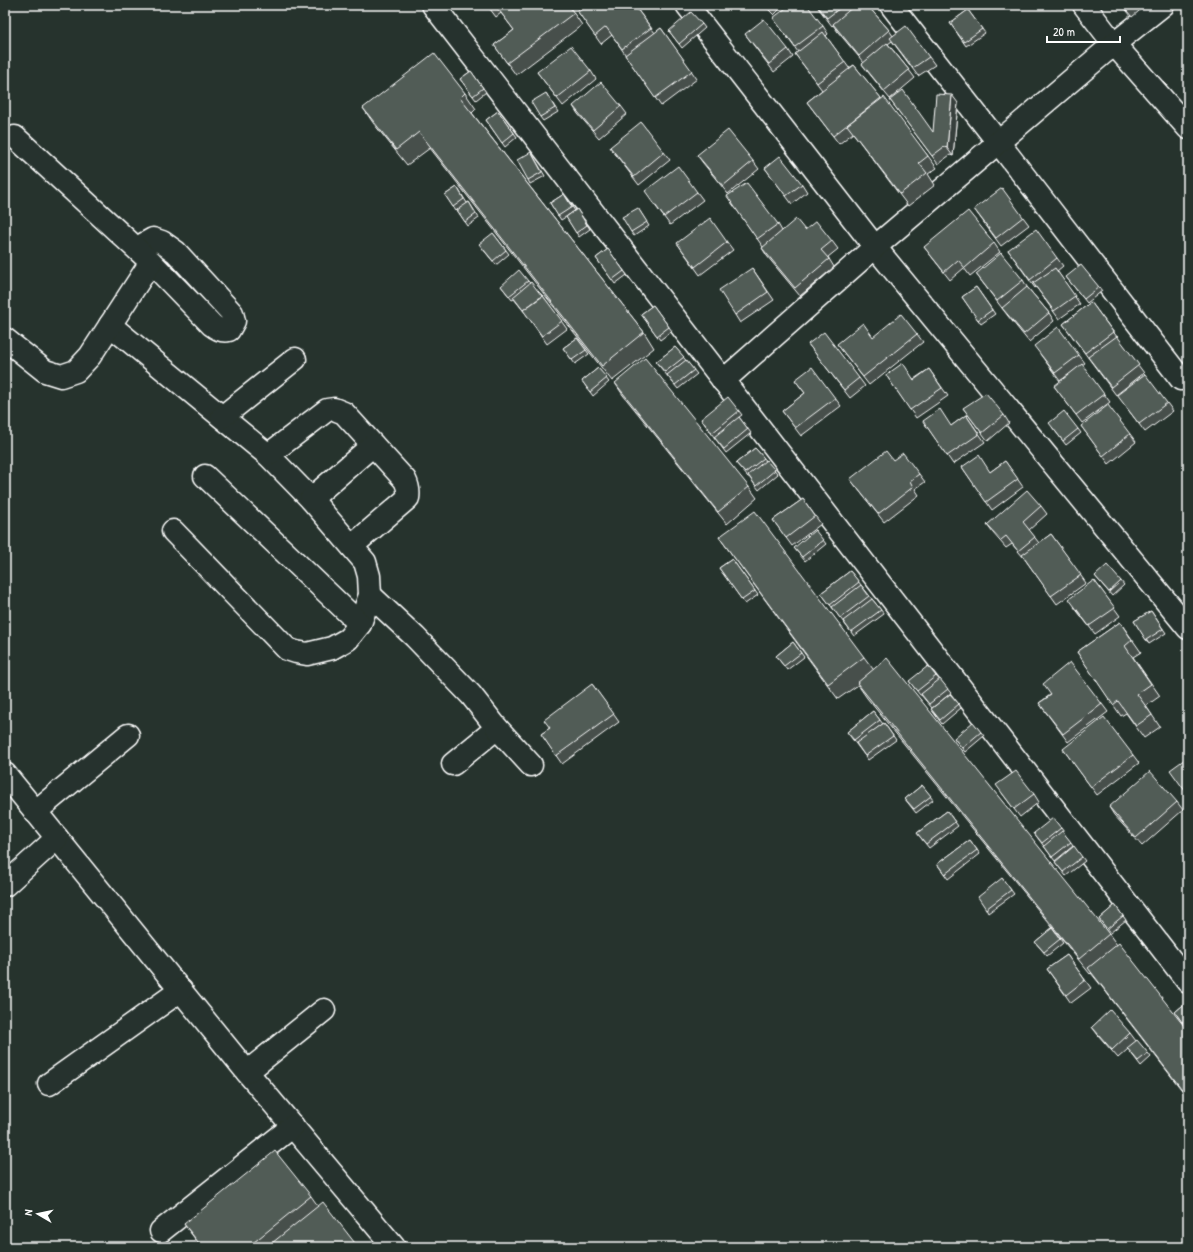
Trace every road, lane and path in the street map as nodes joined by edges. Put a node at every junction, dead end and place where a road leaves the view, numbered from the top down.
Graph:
1 (433, 5) edge
2 (687, 5) edge
3 (891, 5) edge
4 (1084, 5) edge
5 (1163, 5) edge
6 (1114, 44) junction
7 (1188, 128) edge
8 (15, 137) dead end
9 (998, 142) junction
10 (875, 247) junction
11 (110, 325) junction
12 (5, 339) edge
13 (295, 359) dead end
14 (1181, 379) dead end
15 (723, 381) junction
16 (222, 417) junction
17 (373, 445) junction
18 (268, 455) junction
19 (205, 476) dead end
20 (311, 499) junction
21 (173, 530) dead end
22 (352, 546) junction
23 (370, 595) junction
24 (360, 624) junction
25 (1188, 628) edge
26 (497, 728) junction
27 (128, 735) dead end
28 (453, 764) dead end
29 (531, 765) dead end
30 (5, 774) edge
31 (35, 812) junction
32 (57, 838) junction
33 (5, 885) edge
34 (1184, 970) edge
35 (181, 990) junction
36 (324, 1010) dead end
37 (247, 1072) junction
38 (49, 1084) dead end
39 (293, 1126) junction
40 (161, 1231) dead end
41 (394, 1247) edge

1 - 15 street
2 - 10 street
3 - 9 street
4 - 6 street
5 - 6 street
6 - 7 street
6 - 9 street
8 - 11 street
9 - 10 street
9 - 14 street
10 - 15 street
10 - 25 street
11 - 12 street
11 - 16 street
13 - 16 street
15 - 34 street
16 - 18 street
17 - 18 street
17 - 20 street
17 - 22 street
18 - 20 street
19 - 24 street
20 - 22 street
21 - 24 street
22 - 23 street
23 - 24 street
23 - 26 street
26 - 28 street
26 - 29 street
27 - 31 street
30 - 31 street
31 - 32 street
32 - 33 street
32 - 35 street
35 - 37 street
35 - 38 street
36 - 37 street
37 - 39 street
39 - 40 street
39 - 41 street

